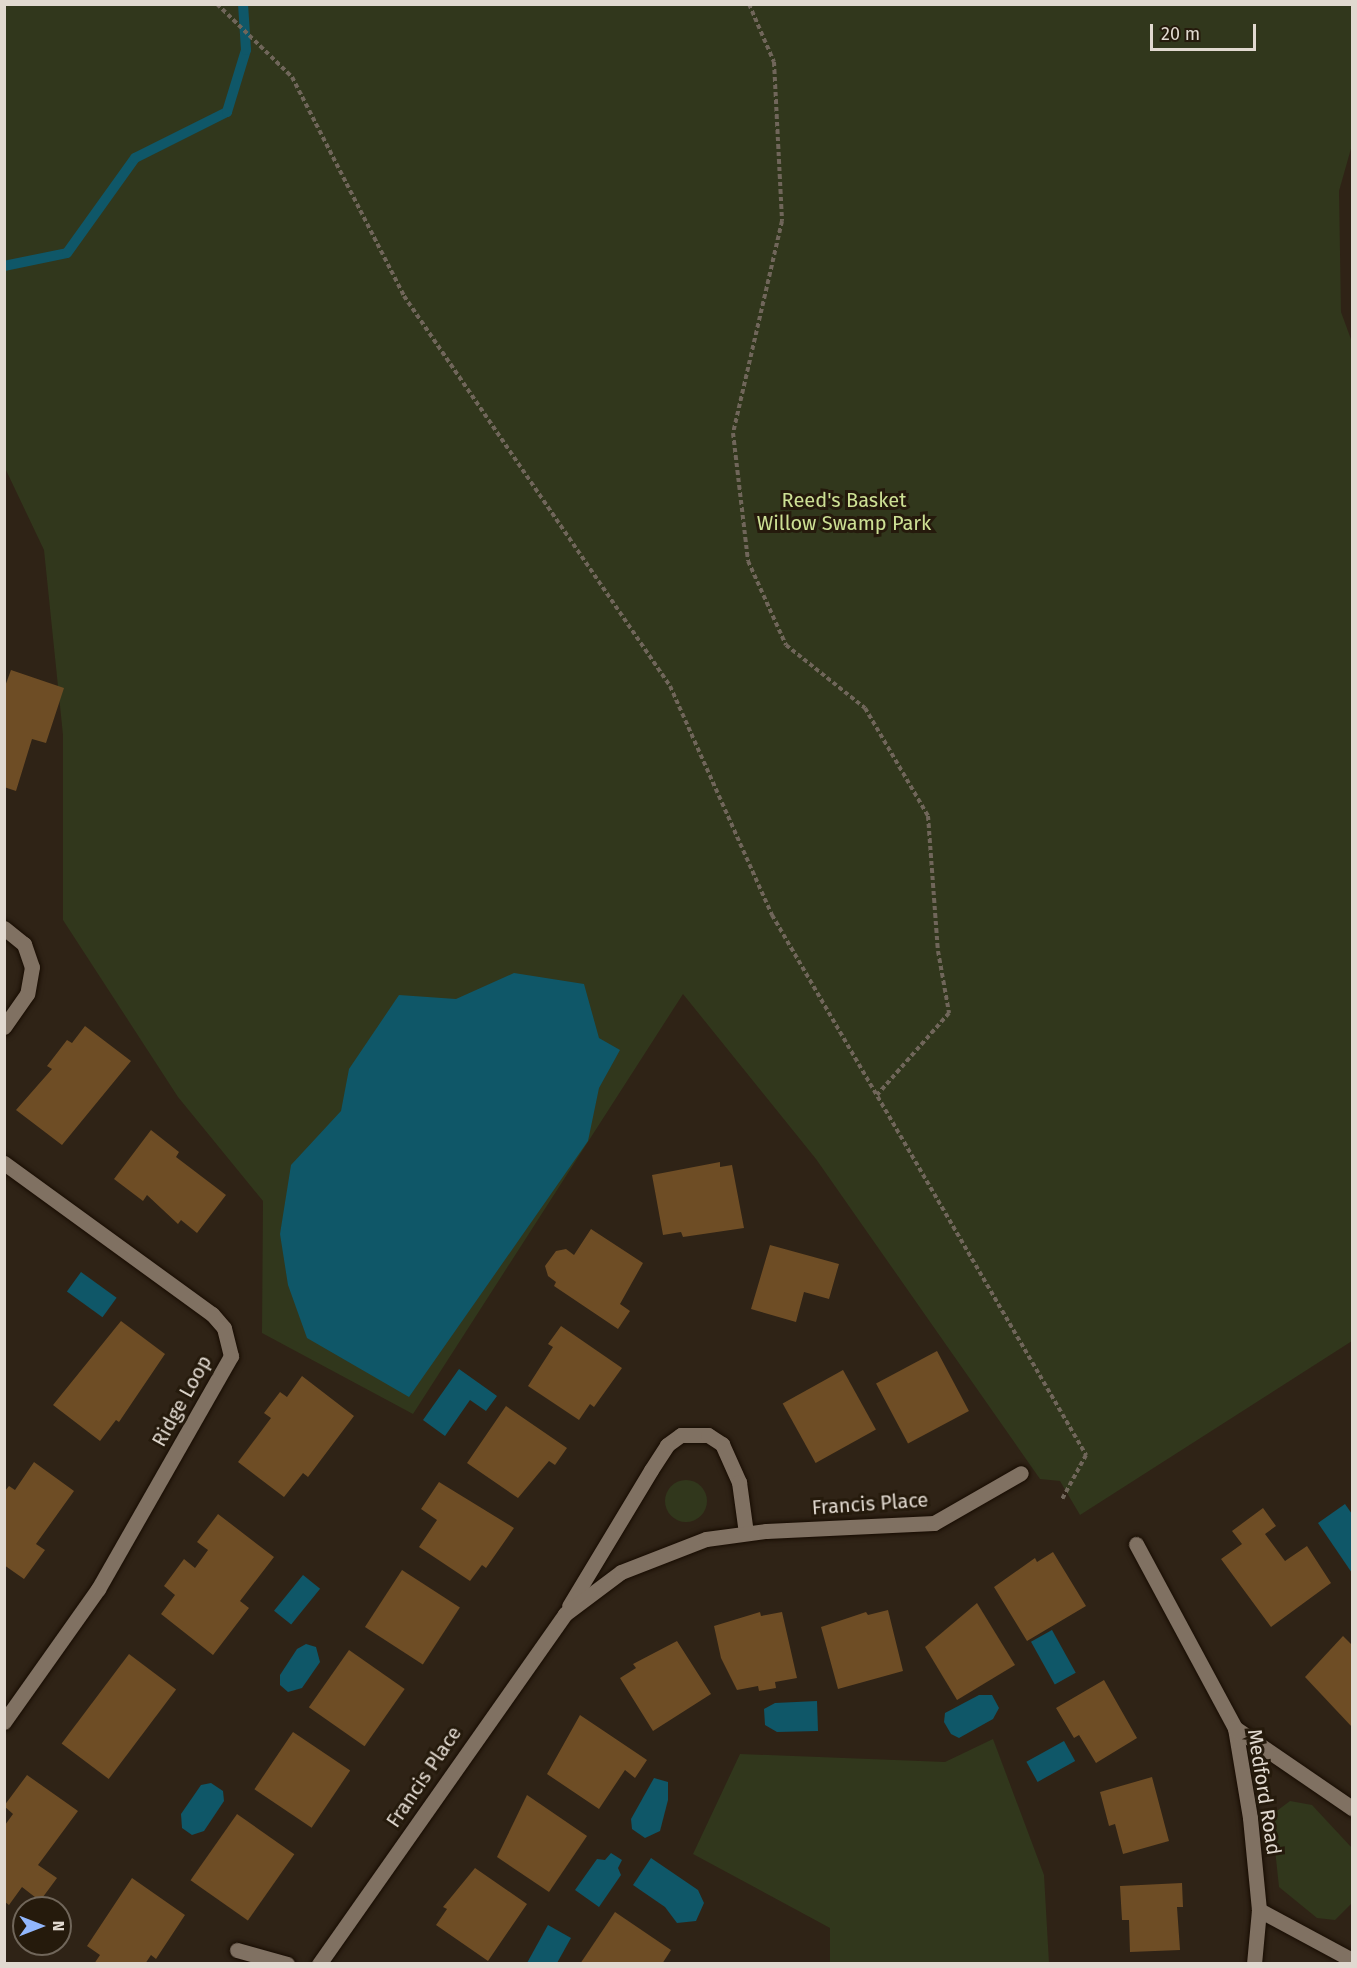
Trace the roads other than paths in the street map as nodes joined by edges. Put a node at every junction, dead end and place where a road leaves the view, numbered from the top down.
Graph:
1 (4, 928) edge
2 (4, 1027) edge
3 (4, 1163) edge
4 (1021, 1473) dead end
5 (746, 1533) junction
6 (1136, 1544) dead end
7 (565, 1614) junction
8 (4, 1722) edge
9 (1235, 1728) junction
10 (1353, 1808) edge
11 (1259, 1910) junction
12 (237, 1950) dead end
13 (1348, 1958) edge
14 (286, 1964) edge
15 (319, 1964) edge
16 (1254, 1964) edge

1 - 2 street
3 - 8 street, Ridge Loop
4 - 5 street, Francis Place
5 - 7 street, Francis Place
5 - 7 street, Francis Place
6 - 9 street, Medford Road
7 - 15 street, Francis Place
9 - 10 street
9 - 11 street, Medford Road
11 - 13 street
11 - 16 street, Medford Road
12 - 14 street

